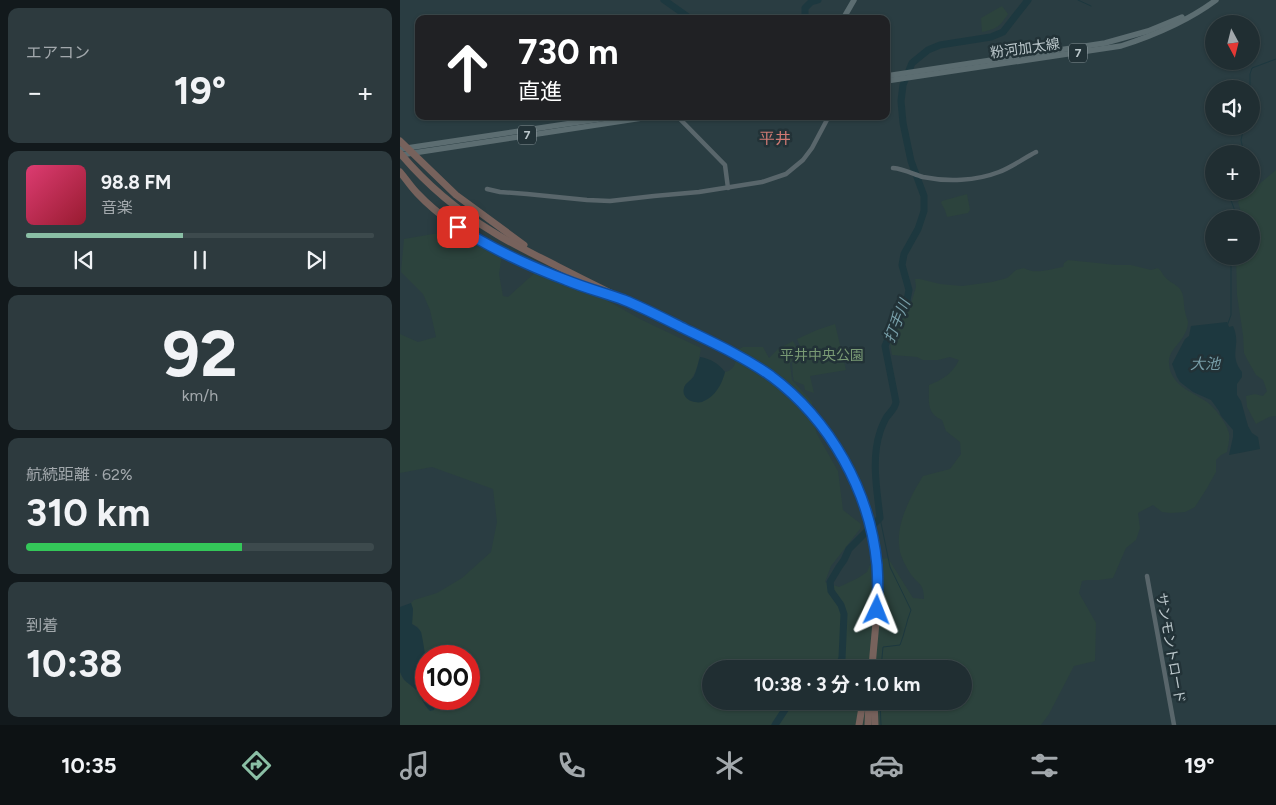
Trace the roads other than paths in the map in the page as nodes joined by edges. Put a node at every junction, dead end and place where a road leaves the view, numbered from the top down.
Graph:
1 (854, 0) edge
2 (1210, 0) edge
3 (1216, 0) edge
4 (1203, 7) junction
5 (845, 15) edge
6 (944, 70) junction
7 (890, 76) edge
8 (890, 80) edge
9 (595, 120) edge
10 (627, 120) edge
11 (681, 120) edge
12 (827, 120) edge
13 (400, 141) edge
14 (404, 152) edge
15 (1036, 152) dead end
16 (893, 168) dead end
17 (402, 175) edge
18 (487, 188) dead end
19 (728, 188) junction
20 (550, 262) junction
21 (625, 300) junction
22 (1147, 576) dead end
23 (876, 620) junction
24 (872, 660) edge
25 (873, 660) edge
26 (862, 710) edge
27 (869, 710) edge
28 (874, 710) edge
29 (859, 725) edge
30 (868, 725) edge
31 (875, 725) edge
32 (1174, 725) edge

1 - 5 main road
2 - 4 main road, 粉河加太線 / 7
3 - 4 main road, 粉河加太線 / 7
4 - 6 main road, 粉河加太線 / 7
6 - 7 main road, 粉河加太線 / 7
6 - 8 main road, 粉河加太線 / 7
9 - 14 main road, 7
10 - 14 main road, 7
11 - 19 street
12 - 19 street
13 - 14 highway
14 - 20 highway
14 - 20 highway
15 - 16 street
17 - 21 highway
18 - 19 street
20 - 21 highway
21 - 23 highway
22 - 32 street, サンモントロード
23 - 24 highway
23 - 25 highway
26 - 29 highway
27 - 30 highway
28 - 31 highway

